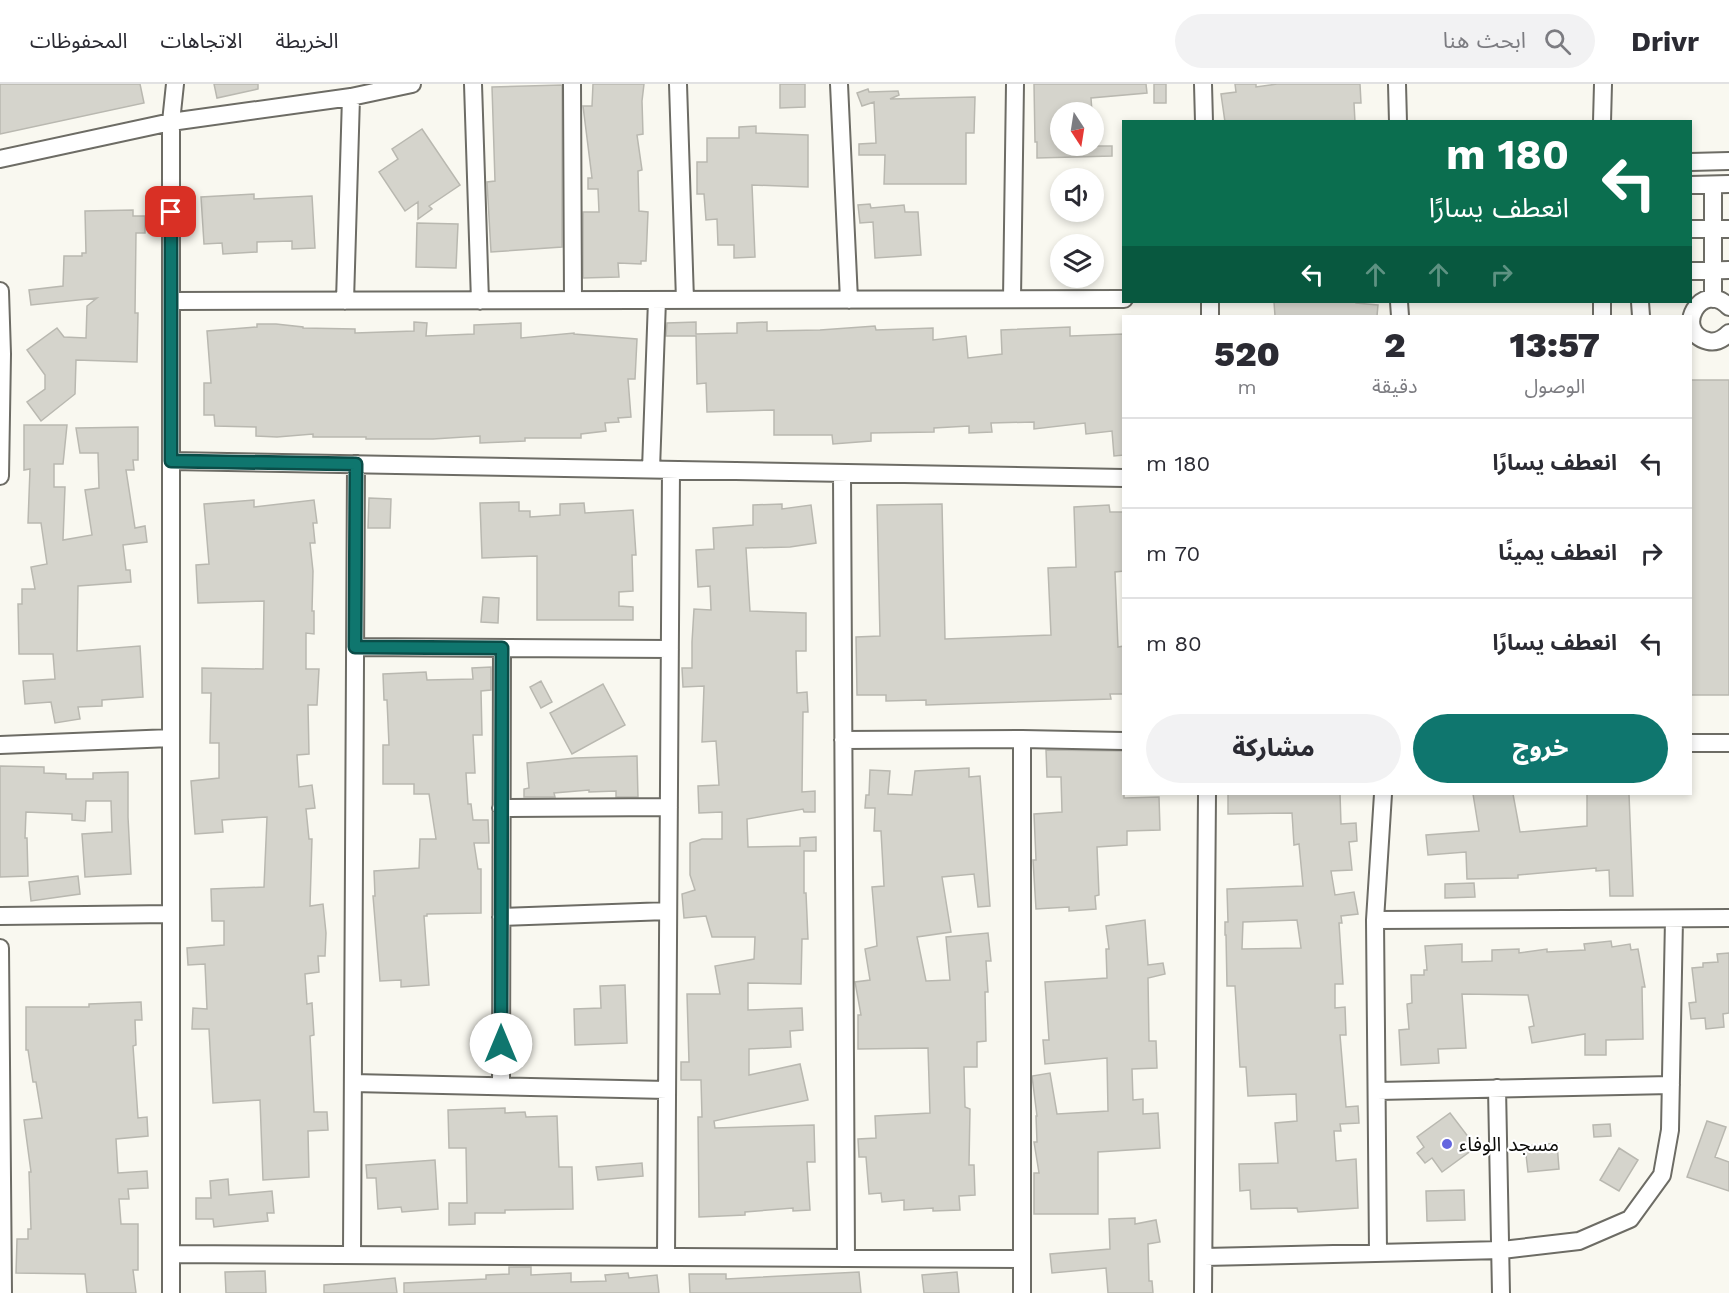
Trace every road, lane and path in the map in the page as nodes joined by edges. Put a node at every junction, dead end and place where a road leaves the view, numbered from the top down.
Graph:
1 (175, 84) edge
2 (412, 84) edge
3 (473, 84) edge
4 (572, 84) edge
5 (678, 84) edge
6 (839, 84) edge
7 (1016, 84) edge
8 (1203, 84) edge
9 (1397, 84) edge
10 (1603, 84) edge
11 (351, 97) junction
12 (1204, 120) edge
13 (1398, 120) edge
14 (1602, 120) edge
15 (171, 122) junction
16 (0, 159) edge
17 (1729, 161) edge
18 (1692, 162) edge
19 (1721, 184) edge
20 (1692, 185) edge
21 (1692, 229) edge
22 (1721, 229) edge
23 (1721, 270) edge
24 (1692, 271) edge
25 (0, 291) edge
26 (1012, 299) junction
27 (1122, 299) edge
28 (1713, 299) junction
29 (573, 300) junction
30 (657, 300) junction
31 (685, 300) junction
32 (849, 300) junction
33 (171, 301) junction
34 (345, 301) junction
35 (480, 301) junction
36 (1729, 307) edge
37 (1692, 316) edge
38 (1692, 323) edge
39 (1729, 333) edge
40 (1, 354) edge
41 (171, 461) junction
42 (356, 464) junction
43 (651, 469) junction
44 (671, 470) junction
45 (842, 473) junction
46 (0, 476) edge
47 (1122, 478) edge
48 (355, 647) junction
49 (502, 648) junction
50 (670, 649) junction
51 (171, 738) junction
52 (1022, 739) junction
53 (843, 740) junction
54 (1122, 741) edge
55 (1692, 743) edge
56 (1729, 743) edge
57 (0, 746) edge
58 (1207, 795) edge
59 (1383, 795) edge
60 (669, 807) junction
61 (501, 808) junction
62 (668, 911) junction
63 (171, 914) junction
64 (0, 916) edge
65 (501, 917) junction
66 (1729, 918) edge
67 (1674, 919) junction
68 (1375, 920) junction
69 (0, 948) edge
70 (353, 1083) junction
71 (1671, 1085) junction
72 (501, 1086) junction
73 (1497, 1088) junction
74 (667, 1090) junction
75 (1377, 1091) junction
76 (1, 1247) edge
77 (1502, 1250) junction
78 (1378, 1252) junction
79 (171, 1254) junction
80 (352, 1255) junction
81 (666, 1257) junction
82 (1204, 1257) junction
83 (846, 1258) junction
84 (1022, 1259) junction
85 (3, 1293) edge
86 (171, 1293) edge
87 (1022, 1293) edge
88 (1203, 1293) edge
89 (1501, 1293) edge

1 - 15 street
2 - 11 street
3 - 35 street
4 - 29 street
5 - 31 street
6 - 32 street
7 - 26 street
8 - 12 street
9 - 13 street
10 - 14 street
11 - 15 street
11 - 34 street
15 - 16 street
15 - 33 street
17 - 18 street
19 - 20 street
19 - 22 street
21 - 22 street
22 - 23 street
23 - 24 street
23 - 28 street
25 - 40 street
26 - 27 street
26 - 32 street
28 - 36 street
28 - 37 street
29 - 30 street
29 - 35 street
30 - 31 street
30 - 43 street
31 - 32 street
33 - 34 street
33 - 41 street
34 - 35 street
38 - 39 street
40 - 46 street
41 - 42 street
41 - 51 street
42 - 43 street
42 - 48 street
43 - 44 street
44 - 45 street
44 - 50 street
45 - 47 street
45 - 53 street
48 - 49 street
48 - 70 street
49 - 50 street
49 - 61 street
50 - 60 street
51 - 57 street
51 - 63 street
52 - 53 street
52 - 54 street
52 - 84 street
53 - 83 street
55 - 56 street
58 - 82 street
59 - 68 street
60 - 61 street
60 - 62 street
61 - 65 street
62 - 65 street
62 - 74 street
63 - 64 street
63 - 79 street
65 - 72 street
66 - 67 street
67 - 68 street
67 - 71 street
68 - 75 street
69 - 76 street
70 - 72 street
70 - 80 street
71 - 73 street
71 - 77 street
72 - 74 street
73 - 75 street
73 - 77 street
74 - 81 street
75 - 78 street
76 - 85 street
77 - 78 street
77 - 89 street
78 - 82 street
79 - 80 street
79 - 86 street
80 - 81 street
81 - 83 street
82 - 88 street
83 - 84 street
84 - 87 street

